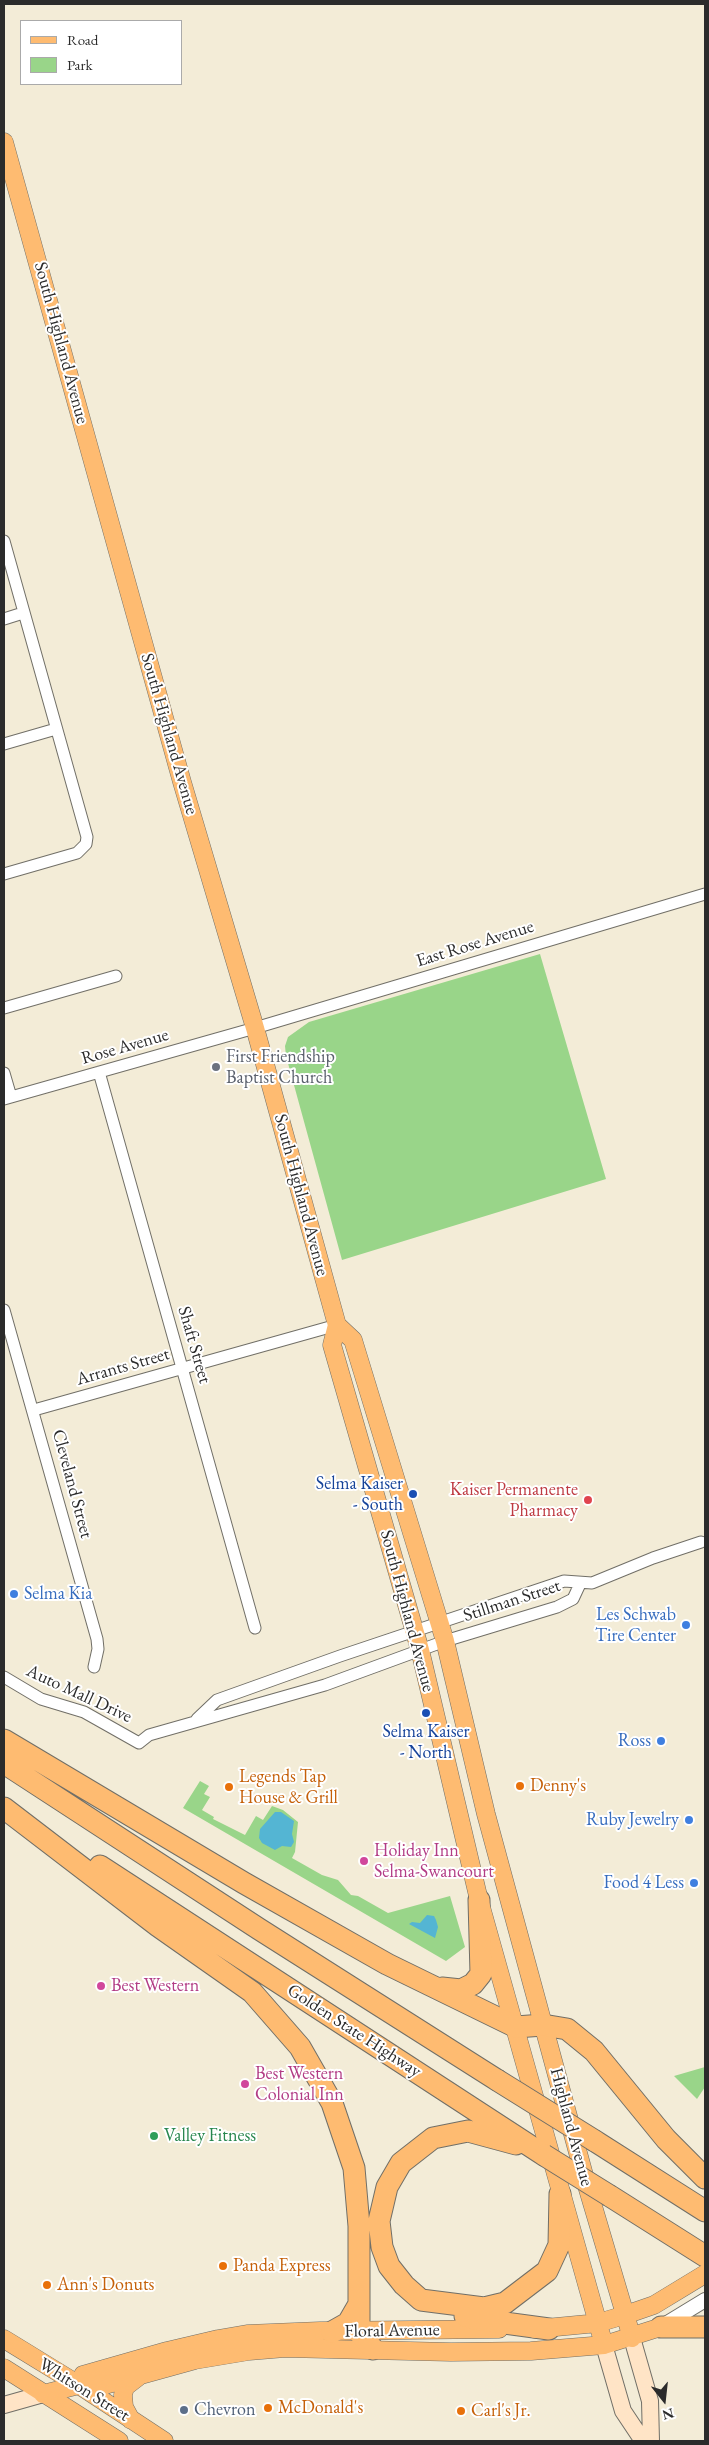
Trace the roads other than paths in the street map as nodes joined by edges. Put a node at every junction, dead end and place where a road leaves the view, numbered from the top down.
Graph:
1 (4, 142) edge
2 (4, 541) edge
3 (23, 614) junction
4 (4, 619) edge
5 (56, 729) junction
6 (4, 744) edge
7 (4, 874) edge
8 (705, 894) edge
9 (116, 976) dead end
10 (4, 1008) edge
11 (255, 1028) junction
12 (99, 1072) junction
13 (4, 1073) edge
14 (7, 1098) edge
15 (4, 1310) edge
16 (337, 1325) junction
17 (7, 1332) edge
18 (183, 1368) junction
19 (34, 1410) junction
20 (701, 1542) dead end
21 (580, 1584) junction
22 (439, 1622) junction
23 (255, 1628) dead end
24 (415, 1631) junction
25 (445, 1641) junction
26 (420, 1650) junction
27 (94, 1667) dead end
28 (4, 1677) edge
29 (194, 1722) junction
30 (4, 1740) edge
31 (139, 1743) joint
32 (4, 1763) edge
33 (4, 1803) edge
34 (4, 1808) edge
35 (486, 1814) joint
36 (479, 1900) junction
37 (435, 1987) junction
38 (543, 2025) junction
39 (516, 2026) junction
40 (509, 2137) junction
41 (705, 2178) edge
42 (560, 2194) junction
43 (705, 2211) edge
44 (703, 2254) edge
45 (705, 2274) edge
46 (421, 2300) junction
47 (705, 2300) edge
48 (359, 2304) junction
49 (625, 2315) junction
50 (598, 2323) junction
51 (661, 2327) junction
52 (705, 2327) edge
53 (549, 2328) junction
54 (332, 2332) junction
55 (359, 2332) junction
56 (632, 2338) junction
57 (4, 2339) edge
58 (604, 2346) junction
59 (373, 2349) junction
60 (4, 2368) edge
61 (140, 2375) junction
62 (79, 2385) junction
63 (43, 2394) junction
64 (4, 2405) edge
65 (131, 2420) junction
66 (119, 2441) edge
67 (164, 2441) edge
68 (643, 2441) edge
69 (651, 2441) edge

1 - 11 main road, South Highland Avenue
2 - 3 street
3 - 4 street
3 - 5 street
5 - 6 street
5 - 7 street
8 - 11 street, East Rose Avenue
9 - 10 street
11 - 12 street, Rose Avenue
11 - 16 main road, South Highland Avenue
12 - 14 street, Rose Avenue
12 - 18 street, Shaft Street
13 - 14 street
15 - 17 street, Cleveland Street
16 - 18 street, Arrants Street
16 - 22 main road, South Highland Avenue
16 - 24 main road, South Highland Avenue
17 - 19 street, Cleveland Street
18 - 19 street, Arrants Street
18 - 23 street, Shaft Street
19 - 27 street, Cleveland Street
20 - 21 street, Stillman Street
21 - 22 street, Stillman Street
21 - 25 street, Stillman Street
22 - 24 street, Stillman Street
22 - 25 main road, South Highland Avenue
24 - 26 main road, South Highland Avenue
24 - 29 street, Stillman Street
25 - 26 street, Stillman Street
25 - 35 main road, South Highland Avenue
26 - 29 street, Stillman Street
26 - 36 main road, South Highland Avenue
28 - 31 street, Auto Mall Drive
29 - 31 street, Stillman Street
30 - 37 highway
32 - 43 highway, Golden State Highway, bridge
33 - 40 highway, Golden State Highway
34 - 48 highway
35 - 38 main road, Highland Avenue
36 - 37 highway
36 - 39 main road, Highland Avenue
37 - 39 highway
38 - 39 highway
38 - 41 highway
38 - 49 main road, Highland Avenue
39 - 42 main road, Highland Avenue
40 - 44 highway, bridge
40 - 46 highway
42 - 46 highway
42 - 50 main road, Highland Avenue
45 - 49 main road, Floral Avenue
46 - 53 highway
47 - 51 street, Floral Avenue
48 - 54 highway
48 - 55 highway
49 - 50 main road, Floral Avenue
49 - 56 main road, Highland Avenue
50 - 53 main road, Floral Avenue
50 - 58 main road, Highland Avenue
51 - 52 highway
51 - 56 main road, Floral Avenue
53 - 55 main road, Floral Avenue
54 - 55 main road, Floral Avenue
54 - 62 main road, Floral Avenue
55 - 59 highway
56 - 58 main road, Floral Avenue
56 - 69 main road, Highland Avenue
57 - 62 main road, Whitson Street
58 - 59 main road, Floral Avenue
58 - 68 main road, Highland Avenue
59 - 61 main road, Floral Avenue
60 - 63 main road, Whitson Street
61 - 62 main road, Floral Avenue
61 - 65 main road
62 - 63 main road, Floral Avenue
62 - 65 main road, Whitson Street
63 - 64 main road, Floral Avenue
63 - 66 main road, Whitson Street
65 - 67 main road, Whitson Street

